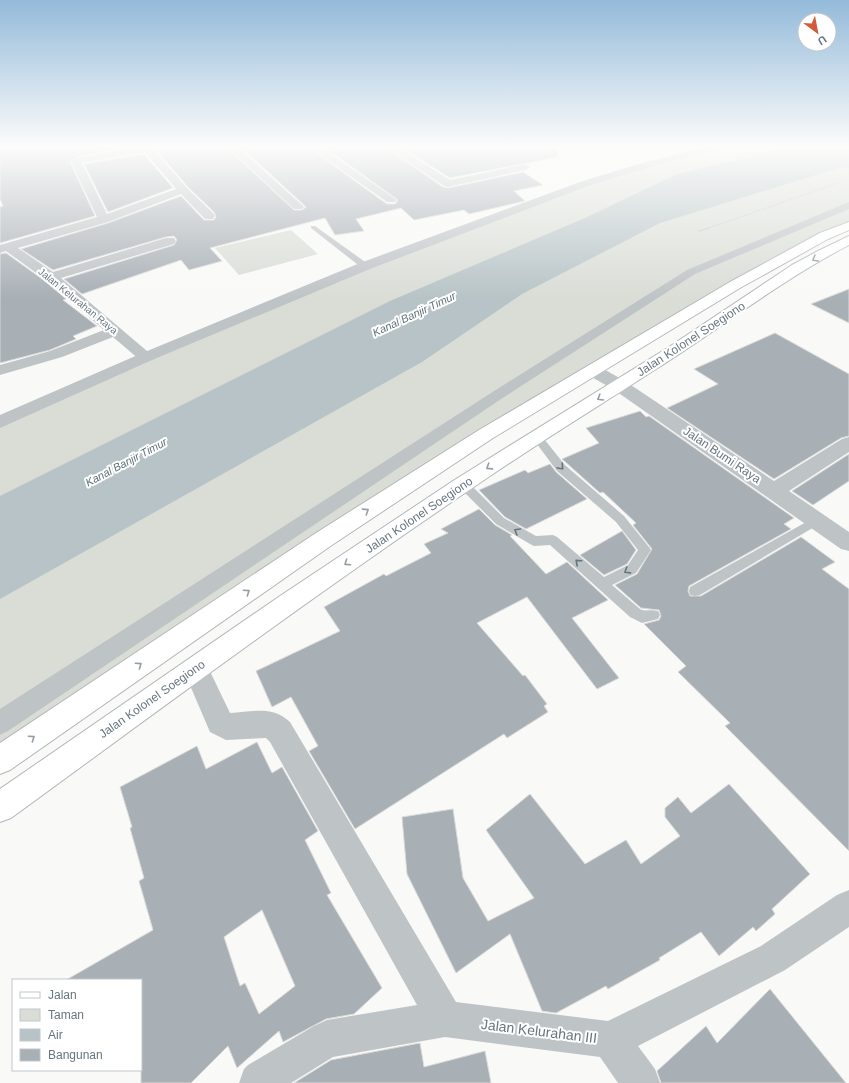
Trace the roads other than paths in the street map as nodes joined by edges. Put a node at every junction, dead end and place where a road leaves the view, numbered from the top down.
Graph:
1 (93, 198) edge
2 (162, 198) edge
3 (191, 198) edge
4 (289, 198) edge
5 (387, 198) edge
6 (548, 198) edge
7 (391, 200) dead end
8 (849, 205) edge
9 (298, 206) dead end
10 (209, 216) dead end
11 (104, 219) junction
12 (313, 227) dead end
13 (848, 239) edge
14 (170, 241) dead end
15 (4, 248) edge
16 (364, 266) junction
17 (51, 277) junction
18 (115, 331) junction
19 (146, 357) junction
20 (0, 370) edge
21 (592, 370) junction
22 (619, 385) junction
23 (0, 422) edge
24 (536, 436) junction
25 (849, 443) edge
26 (463, 484) junction
27 (774, 490) junction
28 (816, 520) junction
29 (849, 543) edge
30 (602, 584) junction
31 (695, 591) dead end
32 (653, 615) dead end
33 (196, 669) junction
34 (0, 723) edge
35 (0, 760) edge
36 (0, 807) edge
37 (849, 907) edge
38 (445, 1018) junction
39 (610, 1040) junction
40 (258, 1083) edge
41 (641, 1083) edge

1 - 11 street
2 - 11 street
3 - 10 street
4 - 9 street
5 - 7 street
6 - 16 street
8 - 34 street
11 - 15 street
12 - 16 lane
13 - 21 main road, Jalan Kolonel Soegiono
13 -> 22 main road, Jalan Kolonel Soegiono
14 - 17 street
15 - 17 street, Jalan Kelurahan Raya
16 - 19 street
17 - 18 street, Jalan Kelurahan Raya
18 - 19 street, Jalan Kelurahan Raya
18 - 20 street
19 - 23 street
21 - 22 street, Jalan Bumi Raya
35 -> 21 main road, Jalan Kolonel Soegiono
22 -> 24 main road, Jalan Kolonel Soegiono
22 - 27 street, Jalan Bumi Raya
24 -> 26 main road, Jalan Kolonel Soegiono
24 -> 30 lane
25 - 27 street
30 -> 26 lane
26 -> 33 main road, Jalan Kolonel Soegiono
27 - 28 street, Jalan Bumi Raya
28 - 29 street, Jalan Bumi Raya
28 - 31 lane
30 - 32 lane
33 - 36 main road, Jalan Kolonel Soegiono
33 - 38 street
37 - 39 street, Jalan Kelurahan III
38 - 39 street, Jalan Kelurahan III
38 - 40 street, Jalan Kelurahan III
39 - 41 street

